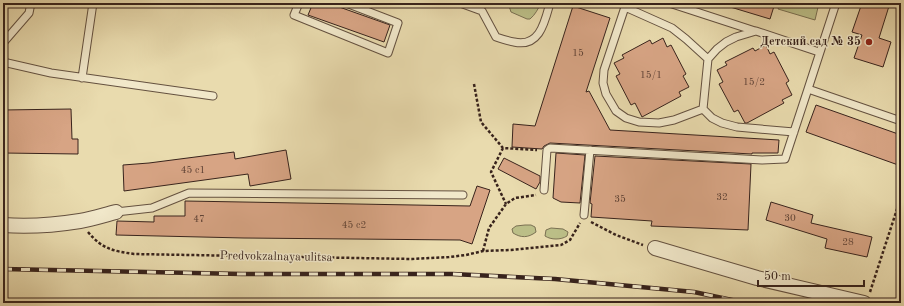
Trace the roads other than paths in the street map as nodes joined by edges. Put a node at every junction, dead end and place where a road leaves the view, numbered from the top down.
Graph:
1 (31, 3) edge
2 (93, 3) edge
3 (299, 3) edge
4 (346, 3) edge
5 (460, 3) edge
6 (550, 3) edge
7 (669, 3) edge
8 (836, 3) edge
9 (623, 5) edge
10 (756, 31) junction
11 (3, 44) edge
12 (820, 52) junction
13 (708, 59) junction
14 (3, 62) edge
15 (82, 78) junction
16 (808, 89) junction
17 (213, 96) dead end
18 (703, 109) junction
19 (901, 121) edge
20 (794, 132) junction
21 (590, 150) junction
22 (544, 190) road end
23 (463, 195) dead end
24 (116, 212) joint
25 (584, 215) road end
26 (3, 225) edge
27 (655, 248) road end
28 (866, 299) edge

1 - 11 lane
2 - 15 lane
3 - 4 lane
5 - 6 lane
7 - 10 lane
8 - 12 lane
9 - 13 lane
9 - 18 lane
10 - 12 lane
10 - 13 lane
12 - 16 lane
13 - 18 lane
14 - 15 lane
15 - 17 lane
16 - 19 lane
16 - 20 lane
18 - 20 lane
20 - 21 lane
21 - 22 lane
21 - 25 lane
23 - 24 lane
24 - 26 street
27 - 28 street

